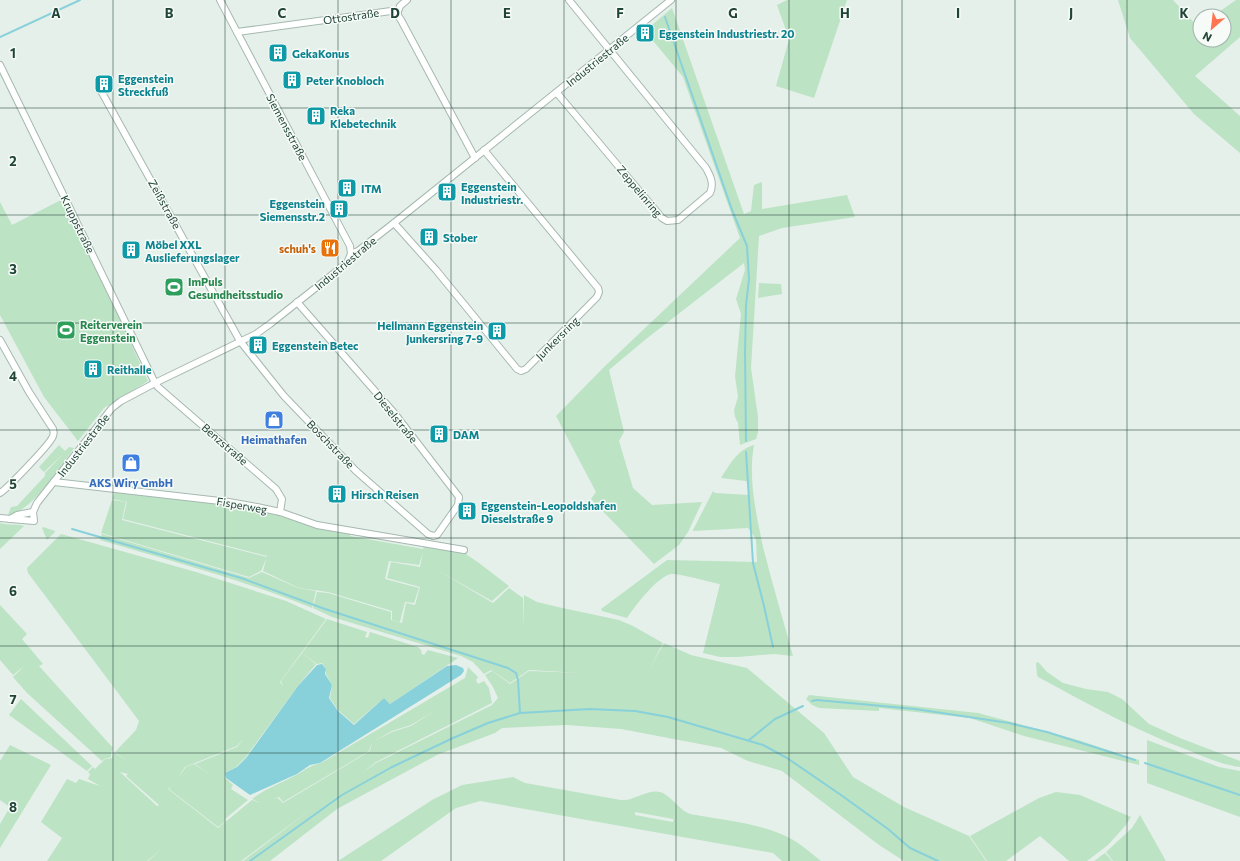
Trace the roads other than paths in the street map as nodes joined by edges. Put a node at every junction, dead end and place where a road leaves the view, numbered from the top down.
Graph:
1 (220, 0) edge
2 (408, 0) edge
3 (569, 0) edge
4 (671, 0) edge
5 (397, 14) junction
6 (237, 32) junction
7 (610, 50) junction
8 (0, 64) edge
9 (100, 89) dead end
10 (557, 93) junction
11 (484, 150) junction
12 (475, 158) junction
13 (394, 223) junction
14 (351, 254) junction
15 (297, 302) junction
16 (0, 340) edge
17 (240, 341) junction
18 (155, 383) junction
19 (54, 482) junction
20 (0, 493) edge
21 (33, 512) junction
22 (280, 512) junction
23 (0, 518) edge
24 (10, 519) junction
25 (433, 536) joint
26 (464, 550) dead end

1 - 6 street, Siemensstraße
2 - 5 street
3 - 7 street, Zeppelinring
4 - 7 street, Industriestraße
5 - 6 street, Ottostraße
5 - 12 street
6 - 14 street, Siemensstraße
7 - 10 street, Industriestraße
7 - 10 street, Zeppelinring
8 - 18 street, Kruppstraße
9 - 17 street, Zeißstraße
10 - 11 street, Industriestraße
11 - 12 street, Industriestraße
11 - 13 street, Junkersring
12 - 13 street, Industriestraße
13 - 14 street, Industriestraße
14 - 15 street, Industriestraße
15 - 17 street, Industriestraße
15 - 25 street, Dieselstraße
16 - 20 street
17 - 18 street, Industriestraße
17 - 25 street, Boschstraße
18 - 19 street, Industriestraße
18 - 22 street, Benzstraße
19 - 21 street
19 - 22 street, Fisperweg
21 - 24 street
21 - 24 street
22 - 26 street, Fisperweg
23 - 24 street

